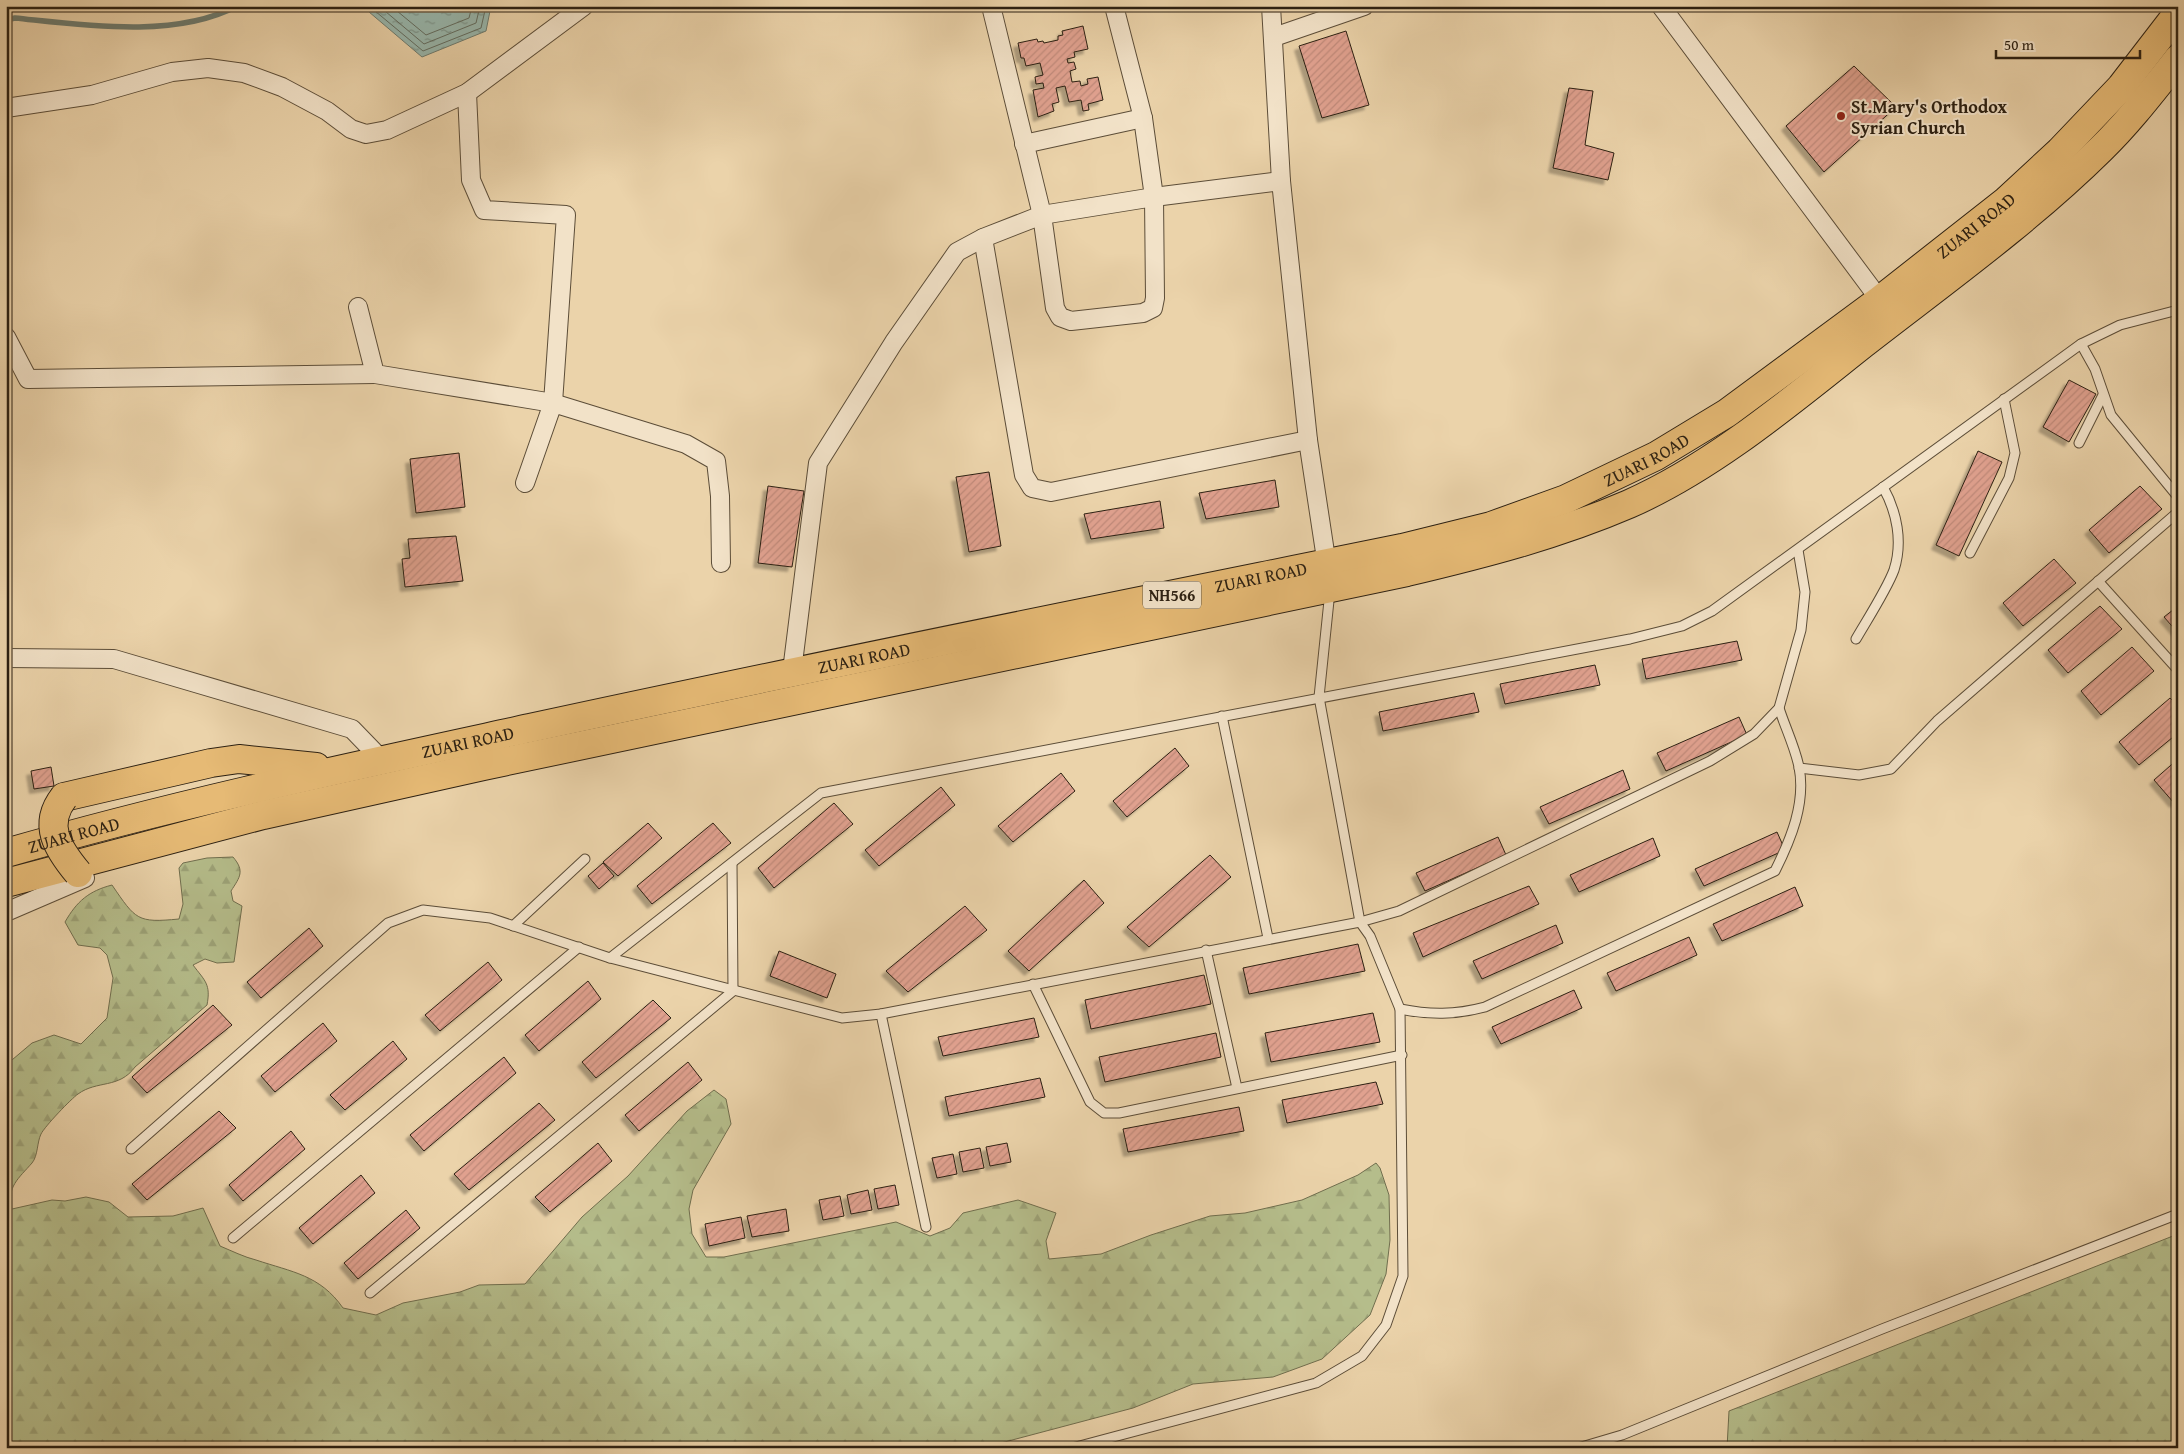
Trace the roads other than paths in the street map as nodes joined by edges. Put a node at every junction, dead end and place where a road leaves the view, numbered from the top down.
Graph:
1 (584, 6) edge
2 (990, 6) edge
3 (1114, 6) edge
4 (1272, 6) edge
5 (1364, 6) edge
6 (1661, 6) edge
7 (2178, 12) edge
8 (1274, 37) junction
9 (2178, 59) edge
10 (466, 93) junction
11 (6, 108) edge
12 (1143, 118) junction
13 (1024, 144) junction
14 (1281, 181) junction
15 (1154, 197) junction
16 (1042, 215) junction
17 (983, 238) junction
18 (1880, 300) junction
19 (358, 307) dead end
20 (2178, 310) edge
21 (6, 337) edge
22 (2081, 344) junction
23 (375, 374) junction
24 (2104, 395) junction
25 (2004, 399) junction
26 (553, 403) junction
27 (1308, 440) junction
28 (2079, 443) dead end
29 (526, 484) dead end
30 (1883, 487) junction
31 (2178, 497) edge
32 (2178, 512) edge
33 (1798, 550) junction
34 (1970, 553) dead end
35 (721, 563) dead end
36 (1329, 576) junction
37 (2098, 581) junction
38 (1856, 639) dead end
39 (6, 658) edge
40 (2178, 670) edge
41 (792, 671) junction
42 (1319, 697) junction
43 (1779, 708) junction
44 (1222, 716) junction
45 (382, 760) junction
46 (1799, 768) junction
47 (336, 770) junction
48 (342, 797) junction
49 (6, 853) edge
50 (585, 859) dead end
51 (732, 863) junction
52 (81, 875) junction
53 (6, 883) edge
54 (6, 912) edge
55 (1360, 922) junction
56 (513, 926) junction
57 (1268, 938) junction
58 (579, 947) junction
59 (1206, 950) junction
60 (610, 958) junction
61 (1033, 984) junction
62 (733, 991) junction
63 (1400, 1010) junction
64 (882, 1014) junction
65 (1402, 1055) junction
66 (1237, 1088) junction
67 (131, 1150) dead end
68 (2178, 1214) edge
69 (926, 1227) dead end
70 (233, 1238) dead end
71 (370, 1293) dead end
72 (1072, 1448) edge
73 (1578, 1448) edge

1 - 10 street
2 - 13 street
3 - 12 street
4 - 8 street
5 - 8 street
6 - 18 street
7 - 18 highway, ZUARI ROAD / NH566
8 - 14 street
9 - 36 highway, ZUARI ROAD / NH566
10 - 11 street
10 - 26 street
12 - 13 street
12 - 15 street
13 - 16 street
14 - 15 street
14 - 27 street
15 - 16 street
15 - 16 street
16 - 17 street
17 - 27 street
17 - 41 street
18 - 36 highway, ZUARI ROAD / NH566
19 - 23 street
20 - 22 lane
21 - 23 street
22 - 24 lane
22 - 25 lane
23 - 26 street
24 - 28 lane
24 - 31 lane
25 - 30 lane
25 - 34 lane
26 - 29 street
26 - 35 street
27 - 36 street
30 - 33 lane
30 - 38 lane
32 - 37 lane
33 - 42 lane
33 - 43 lane
36 - 41 highway, ZUARI ROAD / NH566
36 - 42 lane
36 - 48 highway, ZUARI ROAD / NH566
37 - 40 lane
37 - 46 lane
39 - 45 street
41 - 45 highway, ZUARI ROAD / NH566
42 - 44 lane
42 - 55 lane
43 - 46 lane
43 - 55 lane
44 - 51 lane
44 - 57 lane
45 - 47 highway, ZUARI ROAD / NH566
46 - 63 lane
47 - 49 highway, ZUARI ROAD / NH566
47 - 52 highway, bridge
48 - 52 highway
48 - 53 highway, ZUARI ROAD / NH566
50 - 56 lane
51 - 60 lane
51 - 62 lane
52 - 54 street
55 - 57 lane
55 - 63 lane
56 - 58 lane
56 - 67 lane
57 - 59 lane
58 - 60 lane
58 - 70 lane
59 - 61 lane
59 - 66 lane
60 - 62 lane
61 - 64 lane
61 - 66 lane
62 - 64 lane
62 - 71 lane
63 - 65 lane
64 - 69 lane
65 - 66 lane
65 - 72 lane
68 - 73 lane

